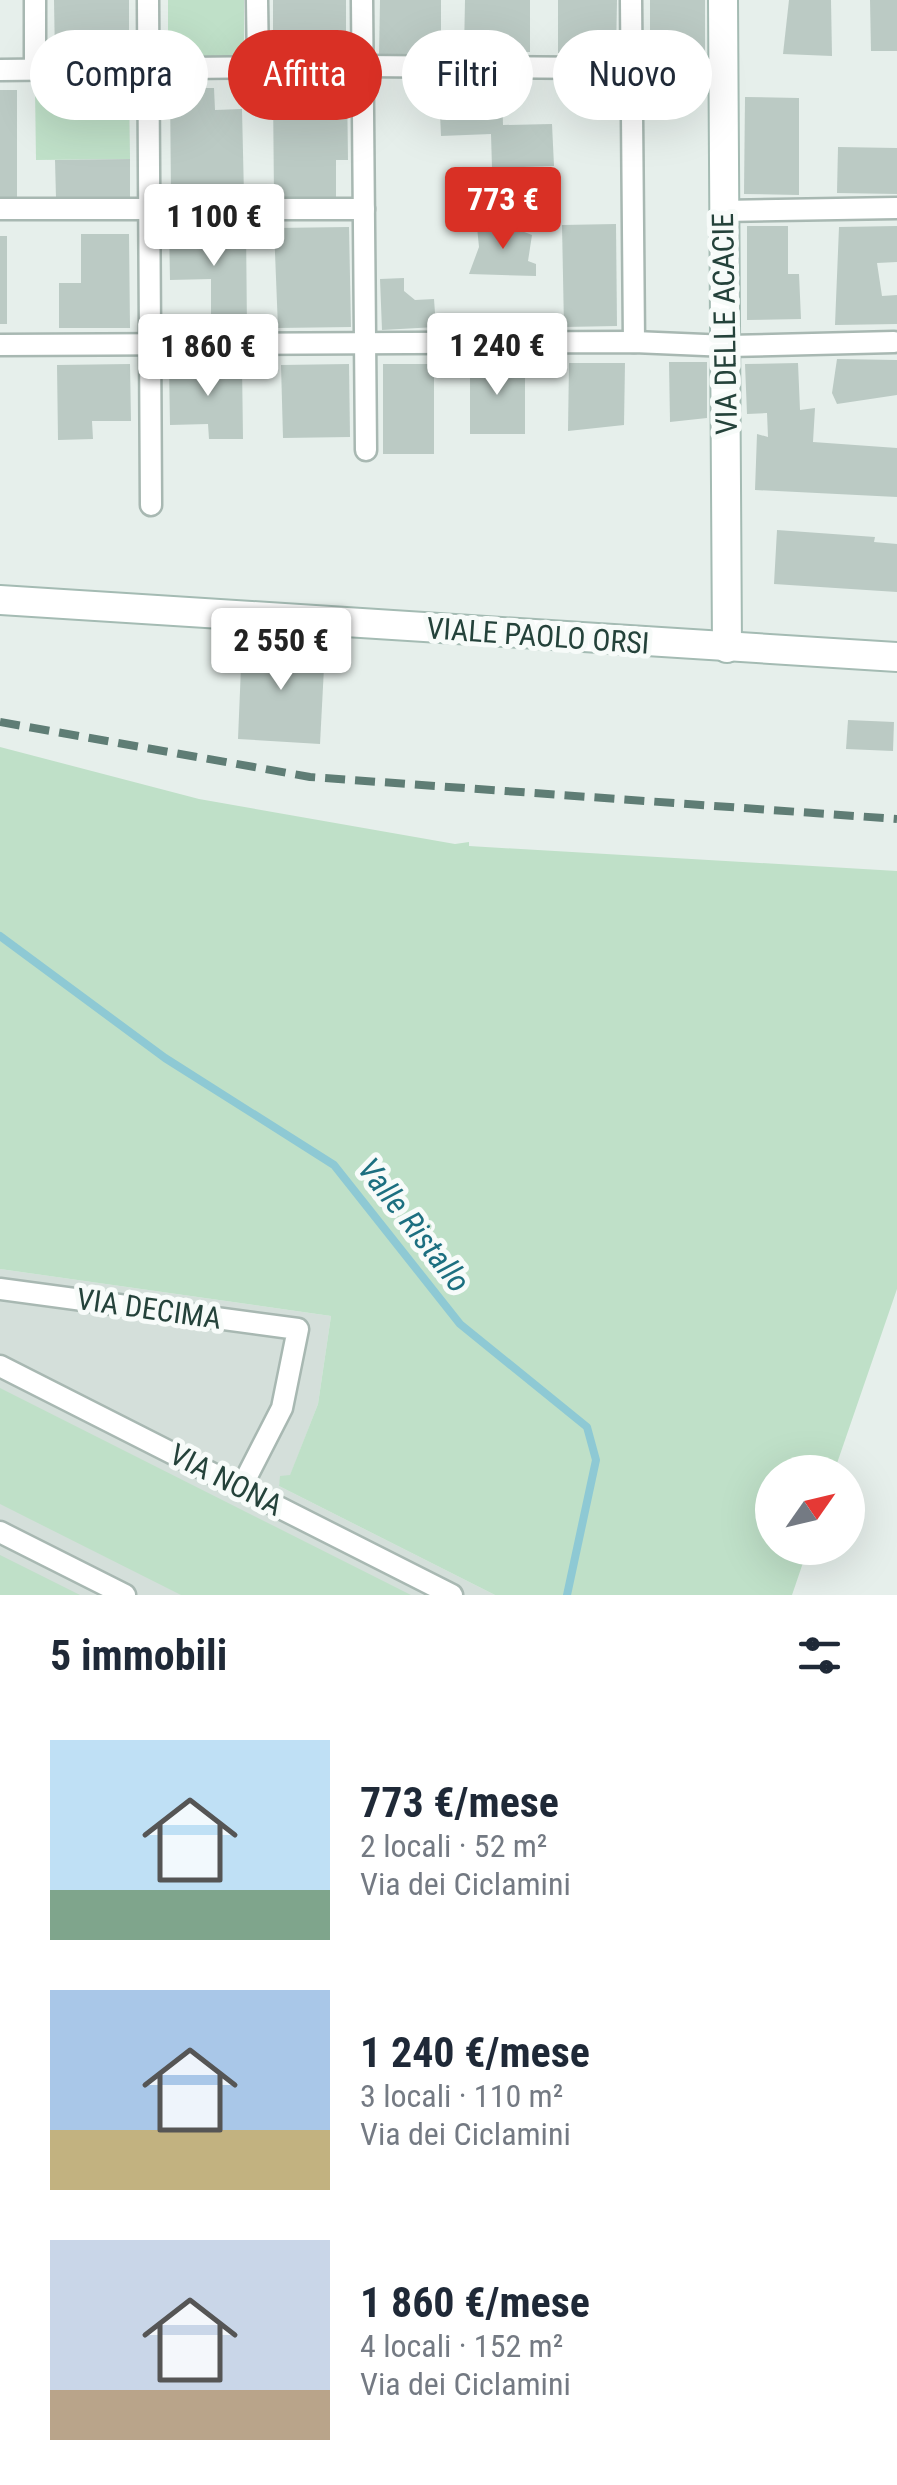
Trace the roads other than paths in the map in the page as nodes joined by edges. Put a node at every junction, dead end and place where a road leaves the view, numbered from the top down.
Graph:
1 (34, 0) edge
2 (148, 0) edge
3 (258, 0) edge
4 (362, 0) edge
5 (631, 0) edge
6 (723, 0) edge
7 (34, 30) edge
8 (148, 30) edge
9 (258, 30) edge
10 (362, 30) edge
11 (631, 30) edge
12 (382, 66) edge
13 (553, 67) edge
14 (712, 68) edge
15 (724, 68) junction
16 (30, 69) edge
17 (0, 70) edge
18 (149, 120) edge
19 (363, 120) edge
20 (632, 120) edge
21 (897, 208) edge
22 (150, 209) junction
23 (364, 209) junction
24 (0, 210) edge
25 (723, 211) junction
26 (634, 342) junction
27 (894, 342) dead end
28 (150, 343) junction
29 (0, 345) edge
30 (728, 346) junction
31 (366, 347) junction
32 (366, 450) dead end
33 (151, 505) dead end
34 (0, 600) edge
35 (727, 648) junction
36 (897, 657) edge
37 (0, 1289) edge
38 (0, 1366) edge
39 (241, 1488) junction
40 (0, 1532) edge
41 (125, 1595) edge
42 (452, 1595) edge

1 - 7 street
2 - 8 street
3 - 9 street
4 - 10 street
5 - 11 street
6 - 15 main road, VIA DELLE ACACIE
12 - 13 street
14 - 15 street
15 - 25 main road, VIA DELLE ACACIE
16 - 17 street
18 - 22 street
19 - 23 street
20 - 26 street
21 - 25 street
22 - 23 street
22 - 24 street
22 - 28 street
23 - 31 street
25 - 30 main road, VIA DELLE ACACIE
26 - 30 street
26 - 31 street
27 - 30 street
28 - 29 street
28 - 31 street
28 - 33 street
30 - 35 main road, VIA DELLE ACACIE
31 - 32 street
34 - 35 main road, VIALE PAOLO ORSI
35 - 36 main road, VIALE PAOLO ORSI
37 - 39 street, VIA DECIMA
38 - 39 street, VIA NONA
39 - 42 street, VIA NONA
40 - 41 street

